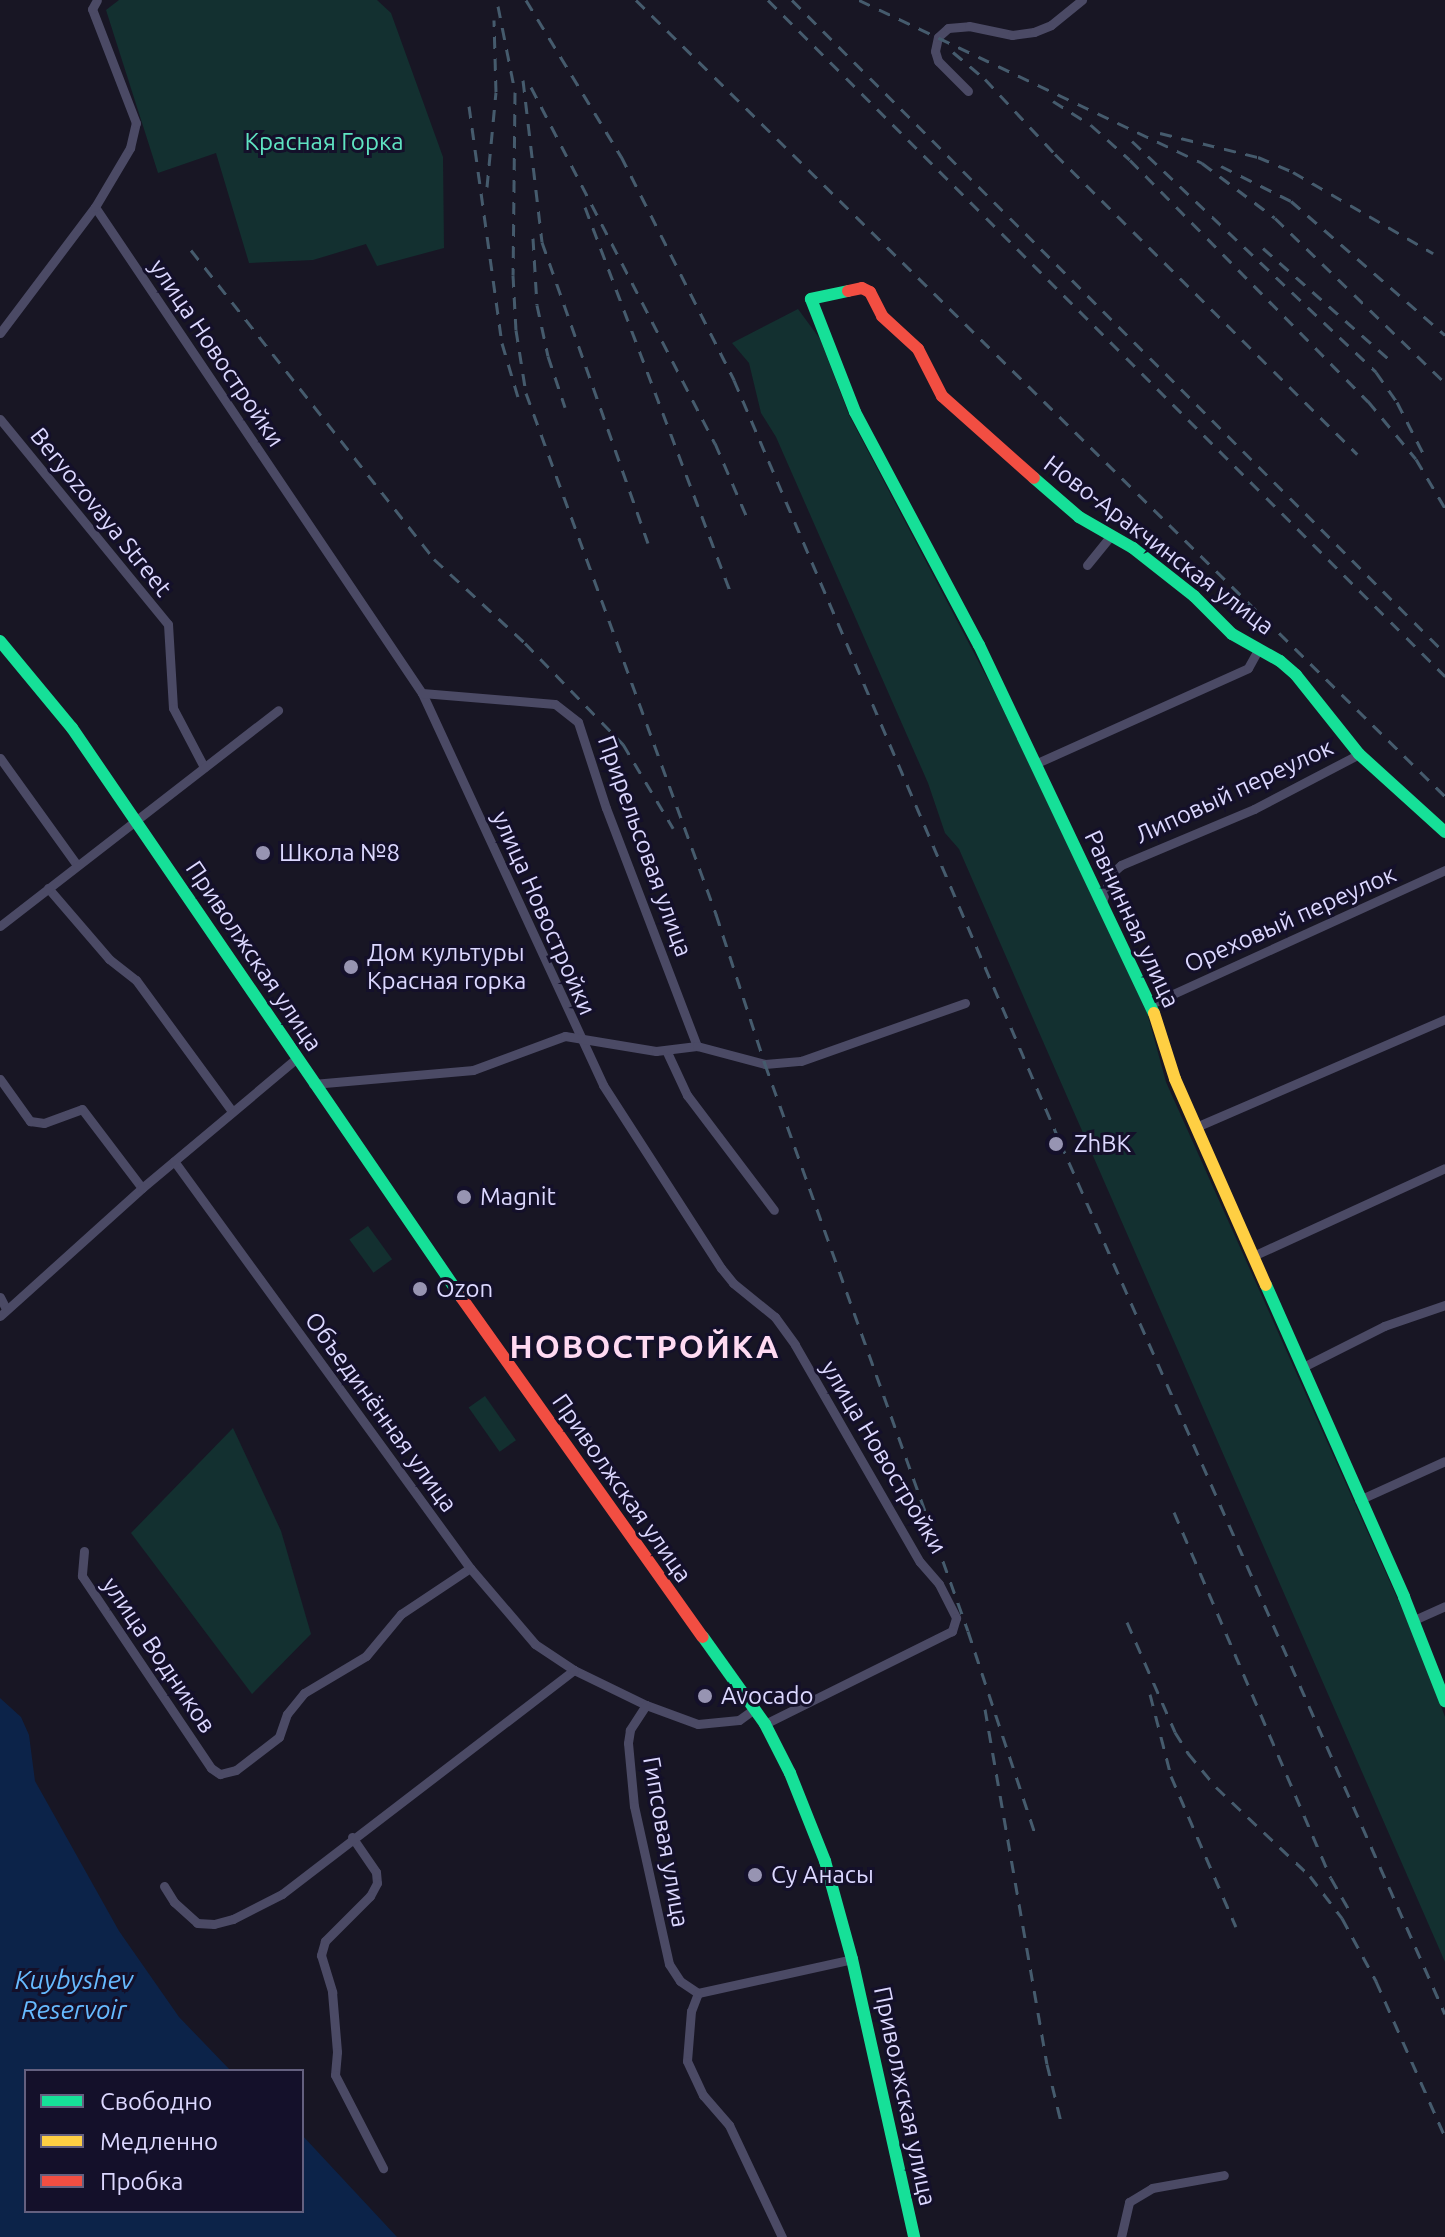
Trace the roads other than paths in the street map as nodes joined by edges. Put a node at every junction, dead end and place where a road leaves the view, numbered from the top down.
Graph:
1 (97, 0) edge
2 (1082, 0) edge
3 (968, 91) dead end
4 (95, 207) junction
5 (811, 299) joint
6 (0, 333) edge
7 (0, 419) edge
8 (1109, 538) junction
9 (1087, 565) dead end
10 (0, 641) edge
11 (1258, 650) junction
12 (422, 693) junction
13 (278, 710) dead end
14 (1359, 754) junction
15 (0, 758) edge
16 (1037, 763) junction
17 (204, 767) junction
18 (136, 819) junction
19 (1445, 832) edge
20 (77, 865) junction
21 (1445, 870) edge
22 (48, 888) junction
23 (1102, 902) junction
24 (0, 926) edge
25 (965, 1003) dead end
26 (1151, 1004) junction
27 (1445, 1019) edge
28 (580, 1040) junction
29 (697, 1046) junction
30 (666, 1050) junction
31 (296, 1059) junction
32 (0, 1079) edge
33 (313, 1084) junction
34 (232, 1111) junction
35 (1196, 1127) junction
36 (174, 1161) junction
37 (1445, 1168) edge
38 (142, 1188) junction
39 (774, 1210) dead end
40 (1253, 1256) junction
41 (0, 1297) edge
42 (1445, 1305) edge
43 (3, 1313) edge
44 (1303, 1367) junction
45 (1445, 1461) edge
46 (1359, 1500) junction
47 (84, 1551) dead end
48 (470, 1568) junction
49 (1445, 1606) edge
50 (1414, 1620) junction
51 (574, 1670) junction
52 (1445, 1701) edge
53 (646, 1705) junction
54 (754, 1709) junction
55 (765, 1724) junction
56 (352, 1837) junction
57 (164, 1886) dead end
58 (852, 1959) junction
59 (698, 1993) junction
60 (383, 2168) dead end
61 (1224, 2175) dead end
62 (782, 2237) edge
63 (914, 2237) edge
64 (1121, 2237) edge

1 - 4 street
2 - 3 street
4 - 6 street
4 - 12 street, улица Новостройки
5 - 8 street, Ново-Аракчинская улица
5 - 16 street, Равнинная улица
7 - 17 street, Beryozovaya Street
8 - 9 street
8 - 11 street, Ново-Аракчинская улица
10 - 18 street, Приволжская улица
11 - 14 street, Ново-Аракчинская улица
11 - 16 street
12 - 28 street, улица Новостройки
12 - 29 street, Прирельсовая улица
13 - 17 street
14 - 19 street, Ново-Аракчинская улица
14 - 23 street, Липовый переулок
15 - 20 street
16 - 23 street, Равнинная улица
17 - 18 street
18 - 20 street
18 - 31 street, Приволжская улица
20 - 22 street
21 - 26 street, Ореховый переулок
22 - 24 street
22 - 34 street
23 - 26 street, Равнинная улица
25 - 29 street
26 - 35 street, Равнинная улица
27 - 35 street
28 - 30 street
28 - 33 street
28 - 55 street, улица Новостройки
29 - 30 street
30 - 39 street
31 - 33 street, Приволжская улица
31 - 34 street
32 - 38 street
33 - 54 street, Приволжская улица
34 - 36 street
35 - 40 street, Равнинная улица
36 - 38 street
36 - 48 street, Объединённая улица
37 - 40 street
38 - 43 street
40 - 44 street, Равнинная улица
41 - 43 street
42 - 44 street
44 - 46 street, Равнинная улица
45 - 46 street
46 - 50 street, Равнинная улица
47 - 48 street, улица Водников
48 - 51 street, Объединённая улица
49 - 50 street
50 - 52 street, Равнинная улица
51 - 53 street, Объединённая улица
51 - 56 street
53 - 54 street, Объединённая улица
53 - 59 street, Гипсовая улица
54 - 55 street, Приволжская улица
55 - 58 street, Приволжская улица
56 - 57 street
56 - 60 street
58 - 59 street
58 - 63 street, Приволжская улица
59 - 62 street
61 - 64 street

